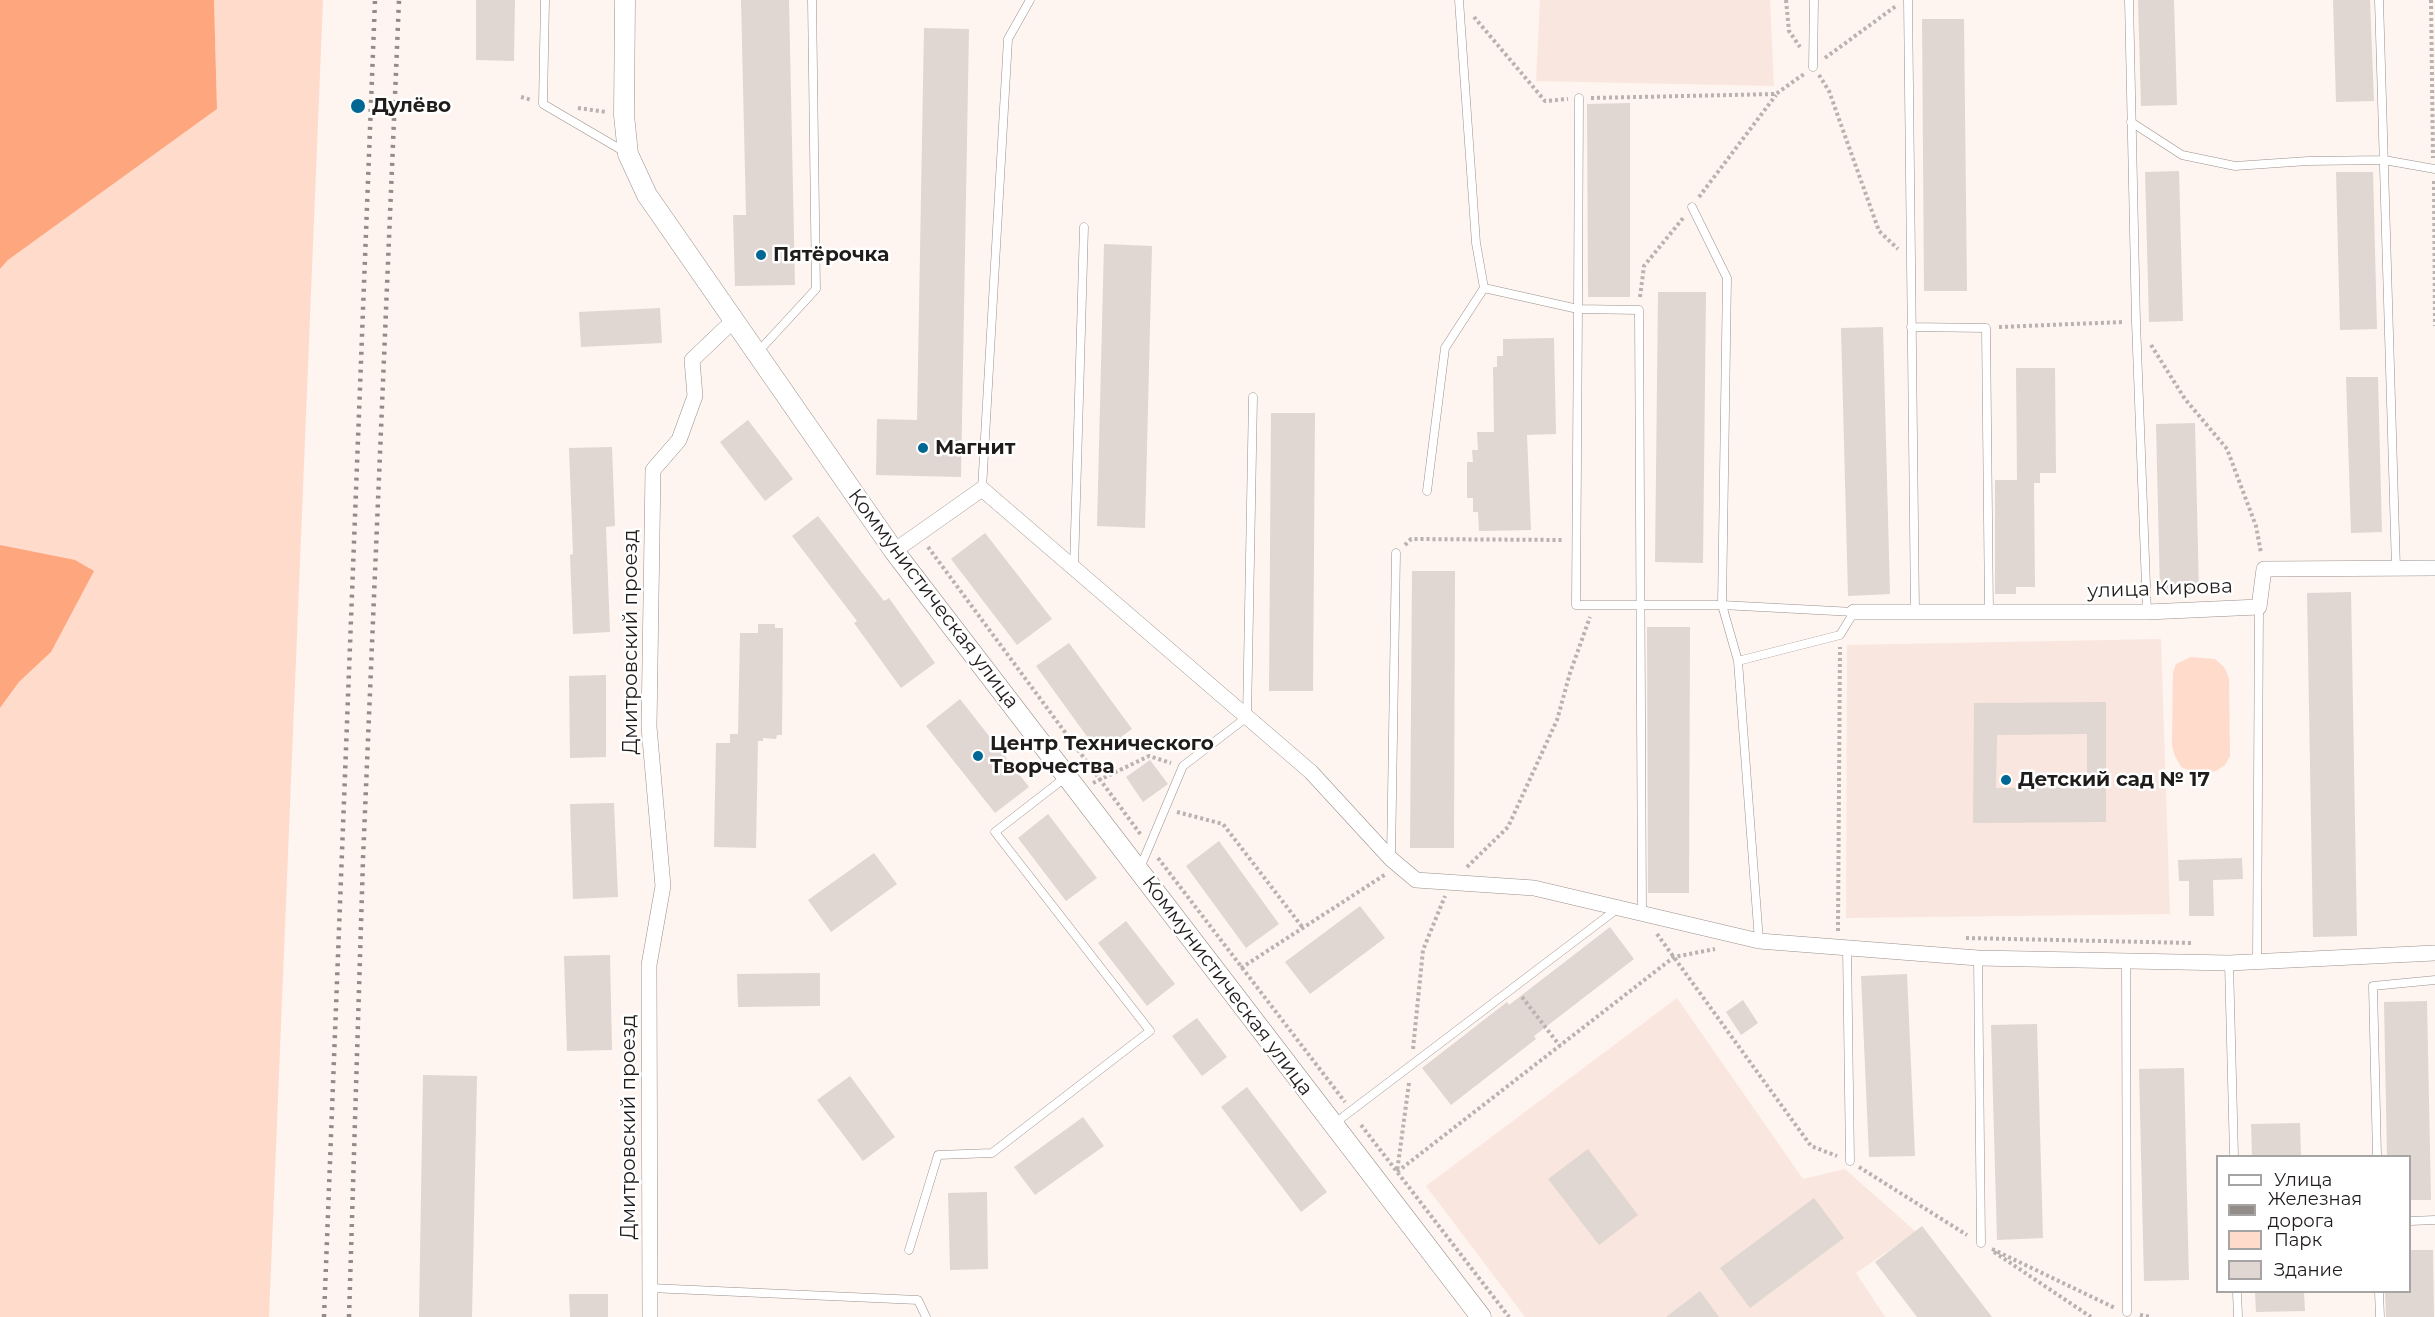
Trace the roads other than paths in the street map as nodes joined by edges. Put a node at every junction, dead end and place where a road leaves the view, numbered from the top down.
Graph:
1 (545, 0) edge
2 (625, 0) edge
3 (812, 0) edge
4 (1030, 0) edge
5 (1459, 0) edge
6 (1814, 0) edge
7 (1908, 0) edge
8 (2129, 0) edge
9 (2379, 0) edge
10 (1813, 67) road end
11 (1579, 98) road end
12 (2132, 122) junction
13 (628, 154) junction
14 (2384, 160) junction
15 (2435, 169) edge
16 (1692, 207) dead end
17 (1084, 227) dead end
18 (1484, 288) junction
19 (1578, 309) junction
20 (734, 320) junction
21 (1911, 327) junction
22 (757, 353) junction
23 (1253, 398) dead end
24 (982, 489) junction
25 (1426, 491) dead end
26 (894, 551) junction
27 (1396, 553) road end
28 (2396, 568) junction
29 (2435, 568) edge
30 (1074, 569) junction
31 (1639, 604) junction
32 (1722, 605) junction
33 (2259, 607) junction
34 (1916, 611) junction
35 (1854, 612) junction
36 (1989, 612) junction
37 (2147, 612) junction
38 (1738, 661) junction
39 (1247, 717) junction
40 (1072, 783) junction
41 (1395, 862) junction
42 (1139, 870) junction
43 (1618, 908) junction
44 (1642, 913) junction
45 (1759, 941) junction
46 (1847, 948) junction
47 (2435, 953) edge
48 (1978, 958) junction
49 (2126, 959) junction
50 (2257, 961) junction
51 (2229, 963) junction
52 (2435, 980) edge
53 (1333, 1124) junction
54 (2234, 1155) edge
55 (2377, 1155) edge
56 (1850, 1161) road end
57 (2435, 1220) edge
58 (2411, 1221) edge
59 (1981, 1244) road end
60 (909, 1250) dead end
61 (650, 1288) junction
62 (2237, 1293) edge
63 (2379, 1293) edge
64 (2127, 1312) road end
65 (650, 1317) edge
66 (926, 1317) edge
67 (1481, 1317) edge
68 (2238, 1317) edge
69 (2380, 1317) edge

1 - 13 lane
2 - 13 street, Коммунистическая улица
3 - 22 lane
4 - 24 lane
5 - 18 lane
6 - 10 lane
7 - 21 lane
8 - 12 lane
9 - 14 lane
11 - 19 lane
12 - 14 lane
12 - 37 lane
13 - 20 street, Коммунистическая улица
14 - 15 lane
14 - 28 lane
16 - 32 lane
17 - 30 lane
18 - 19 lane
18 - 25 lane
19 - 31 lane
19 - 31 lane
20 - 22 street, Коммунистическая улица
20 - 61 street, Дмитровский проезд
21 - 34 lane
21 - 36 lane
22 - 26 street, Коммунистическая улица
23 - 39 lane
24 - 26 street
24 - 30 street
26 - 40 street, Коммунистическая улица
27 - 41 lane
28 - 29 street
28 - 33 street, улица Кирова
30 - 39 street
31 - 32 lane
31 - 44 lane
32 - 35 lane
32 - 38 lane
33 - 37 street, улица Кирова
33 - 50 lane
34 - 35 street, улица Кирова
34 - 36 street, улица Кирова
35 - 38 lane
36 - 37 street, улица Кирова
38 - 45 lane
39 - 41 street
39 - 42 lane
40 - 42 street, Коммунистическая улица
40 - 60 lane
41 - 43 street
42 - 53 street, Коммунистическая улица
43 - 44 street
43 - 53 lane
44 - 45 street
45 - 46 street
46 - 48 street
46 - 56 lane
47 - 50 street
48 - 49 street
48 - 59 lane
49 - 51 street
49 - 64 lane
50 - 51 street
51 - 54 lane
52 - 55 lane
53 - 67 street, Коммунистическая улица
57 - 58 lane
61 - 65 street, Дмитровский проезд
61 - 66 lane
62 - 68 lane
63 - 69 lane

